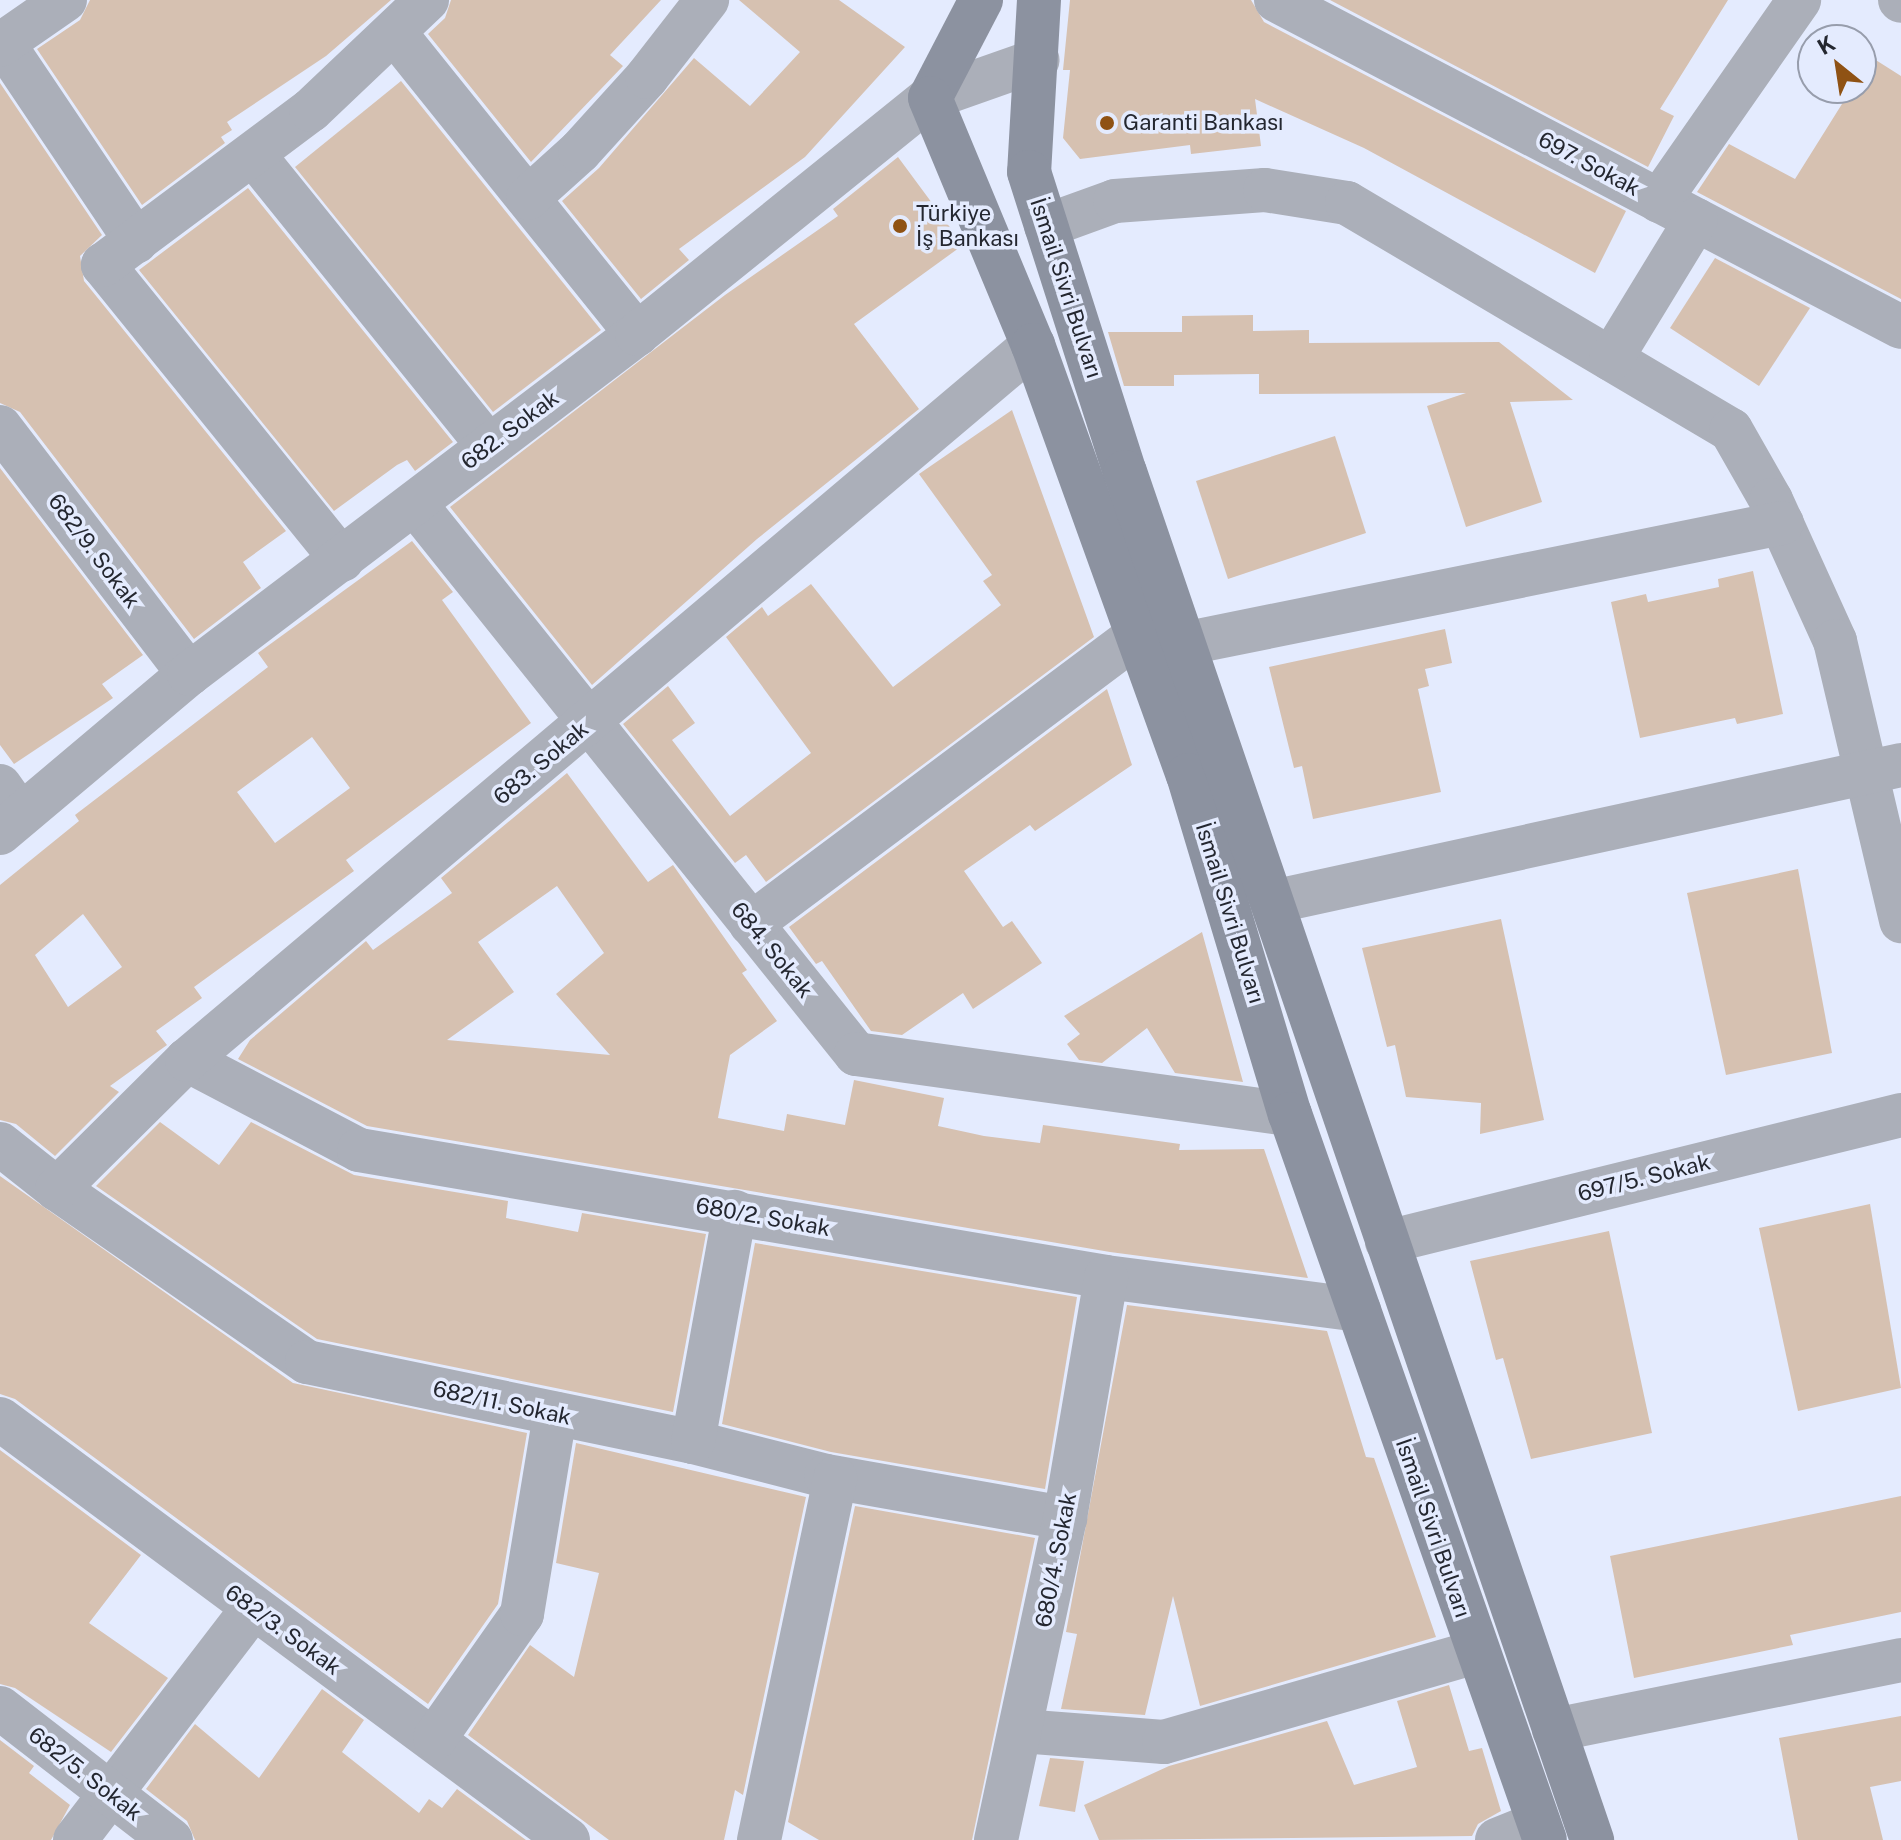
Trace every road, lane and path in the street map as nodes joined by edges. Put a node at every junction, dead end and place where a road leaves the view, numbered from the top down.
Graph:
1 (65, 0) edge
2 (427, 0) edge
3 (707, 0) edge
4 (981, 0) edge
5 (1039, 0) edge
6 (1276, 0) edge
7 (1799, 0) edge
8 (394, 32) junction
9 (1, 44) edge
10 (1038, 60) junction
11 (930, 98) junction
12 (253, 154) junction
13 (528, 198) junction
14 (1678, 210) junction
15 (1046, 226) junction
16 (136, 241) junction
17 (1901, 327) edge
18 (637, 334) junction
19 (1033, 345) junction
20 (1611, 359) junction
21 (0, 427) edge
22 (488, 445) junction
23 (415, 504) junction
24 (1782, 523) junction
25 (342, 560) junction
26 (1138, 635) junction
27 (1183, 644) junction
28 (189, 674) junction
29 (587, 724) junction
30 (1884, 770) edge
31 (6, 810) edge
32 (1272, 902) junction
33 (1901, 921) edge
34 (751, 924) junction
35 (187, 1060) junction
36 (1290, 1114) junction
37 (1901, 1115) edge
38 (0, 1144) edge
39 (57, 1189) junction
40 (735, 1212) junction
41 (1387, 1242) junction
42 (1106, 1277) junction
43 (1359, 1310) junction
44 (555, 1414) junction
45 (0, 1419) edge
46 (693, 1442) junction
47 (835, 1478) junction
48 (1065, 1518) junction
49 (252, 1609) junction
50 (1475, 1652) junction
51 (1901, 1660) edge
52 (0, 1708) edge
53 (1554, 1730) junction
54 (1021, 1731) junction
55 (435, 1738) junction
56 (111, 1794) junction
57 (1542, 1832) edge
58 (772, 1833) edge
59 (75, 1840) edge
60 (171, 1840) edge
61 (568, 1840) edge
62 (996, 1840) edge
63 (1497, 1840) edge
64 (1592, 1840) edge

1 - 9 street
2 - 8 street
3 - 13 street
4 - 11 main road
5 - 10 main road, İsmail Sivri Bulvarı
6 - 14 street, 697. Sokak
7 - 14 street
8 - 12 street
8 - 13 street
9 - 16 street
10 - 11 street, 682. Sokak
10 - 15 main road, İsmail Sivri Bulvarı
11 - 18 street, 682. Sokak
11 - 19 main road, İsmail Sivri Bulvarı
12 - 16 street
12 - 22 street
13 - 18 street
14 - 17 street, 697. Sokak
14 - 20 street
15 - 20 street
15 - 27 main road, İsmail Sivri Bulvarı
16 - 25 street
18 - 22 street, 682. Sokak
19 - 26 main road, İsmail Sivri Bulvarı
19 - 29 street, 683. Sokak
20 - 24 street
21 - 28 street, 682/9. Sokak
22 - 23 street, 682. Sokak
23 - 25 street, 682. Sokak
23 - 29 street, 684. Sokak
24 - 27 street
24 - 30 street
25 - 28 street, 682. Sokak
26 - 34 street
26 - 36 main road, İsmail Sivri Bulvarı
27 - 32 main road, İsmail Sivri Bulvarı
28 - 31 street, 682. Sokak
29 - 34 street, 684. Sokak
29 - 35 street, 683. Sokak
30 - 32 street
30 - 33 street
32 - 41 main road, İsmail Sivri Bulvarı
34 - 36 street, 684. Sokak
35 - 39 street, 683. Sokak
35 - 40 street, 680/2. Sokak
36 - 43 main road, İsmail Sivri Bulvarı
37 - 41 street, 697/5. Sokak
38 - 39 street, 682/11. Sokak
39 - 44 street, 682/11. Sokak
40 - 42 street, 680/2. Sokak
40 - 46 street
41 - 53 main road, İsmail Sivri Bulvarı
42 - 43 street, 680/2. Sokak
42 - 48 street, 680/4. Sokak
43 - 50 main road, İsmail Sivri Bulvarı
44 - 46 street, 682/11. Sokak
44 - 55 street
45 - 49 street, 682/3. Sokak
46 - 47 street, 682/11. Sokak
47 - 48 street, 682/11. Sokak
47 - 58 street
48 - 54 street, 680/4. Sokak
49 - 55 street, 682/3. Sokak
49 - 56 street
50 - 54 street
50 - 57 main road, İsmail Sivri Bulvarı
51 - 53 street
52 - 56 street, 682/5. Sokak
53 - 64 main road, İsmail Sivri Bulvarı
54 - 62 street, 680/4. Sokak
55 - 61 street, 682/3. Sokak
56 - 59 street
56 - 60 street, 682/5. Sokak
57 - 63 street

